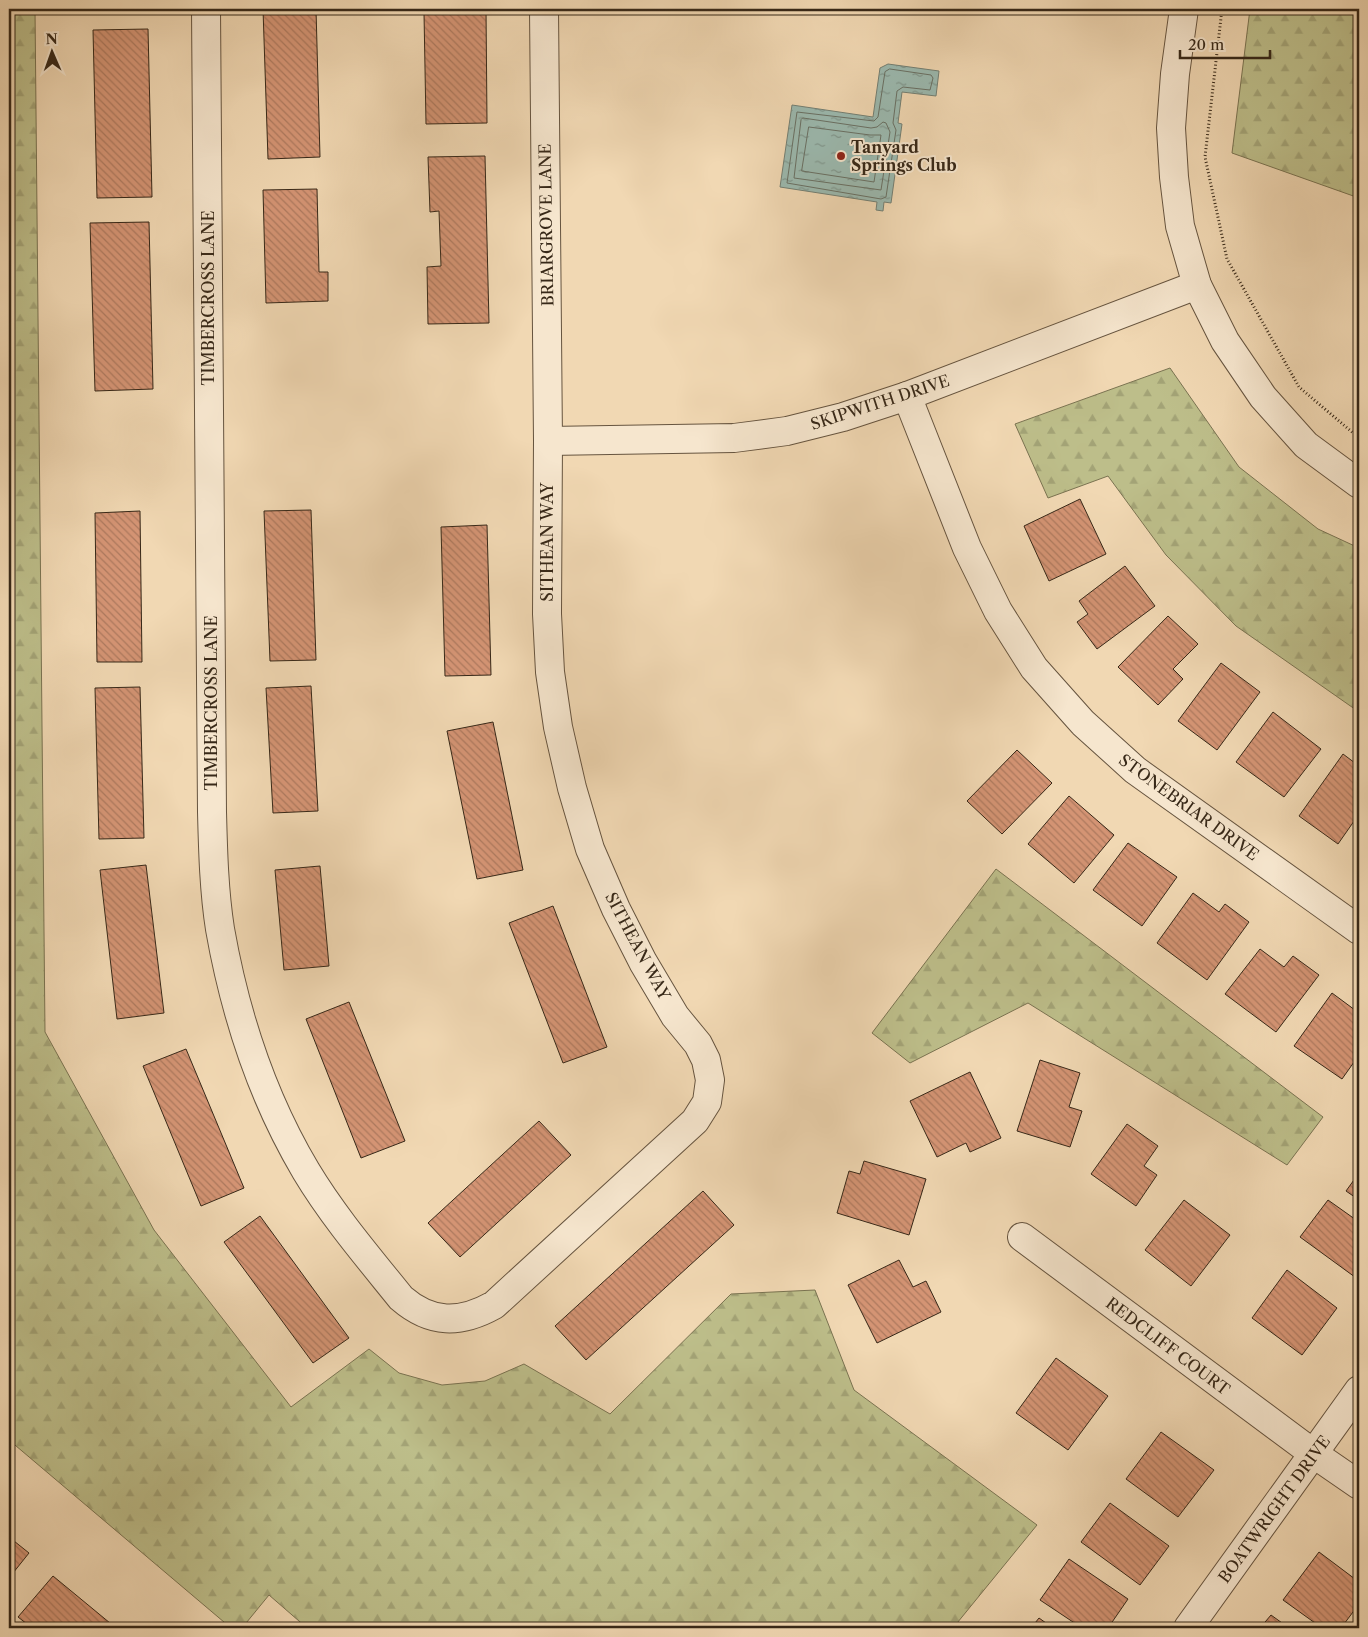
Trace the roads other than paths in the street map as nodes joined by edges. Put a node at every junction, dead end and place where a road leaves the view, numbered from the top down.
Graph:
1 (206, 9) edge
2 (544, 9) edge
3 (1184, 9) edge
4 (1197, 285) junction
5 (908, 396) junction
6 (548, 441) junction
7 (1359, 484) edge
8 (1359, 930) edge
9 (1022, 1237) dead end
10 (447, 1319) joint
11 (1359, 1390) edge
12 (1314, 1454) junction
13 (1359, 1486) edge
14 (1188, 1628) edge

1 - 10 street, TIMBERCROSS LANE
2 - 6 street, BRIARGROVE LANE
3 - 4 street
4 - 5 street, SKIPWITH DRIVE
4 - 7 street
5 - 6 street, SKIPWITH DRIVE
5 - 8 street, STONEBRIAR DRIVE
6 - 10 street, SITHEAN WAY
9 - 12 street, REDCLIFF COURT
11 - 12 street, BOATWRIGHT DRIVE
12 - 13 street, REDCLIFF COURT
12 - 14 street, BOATWRIGHT DRIVE

